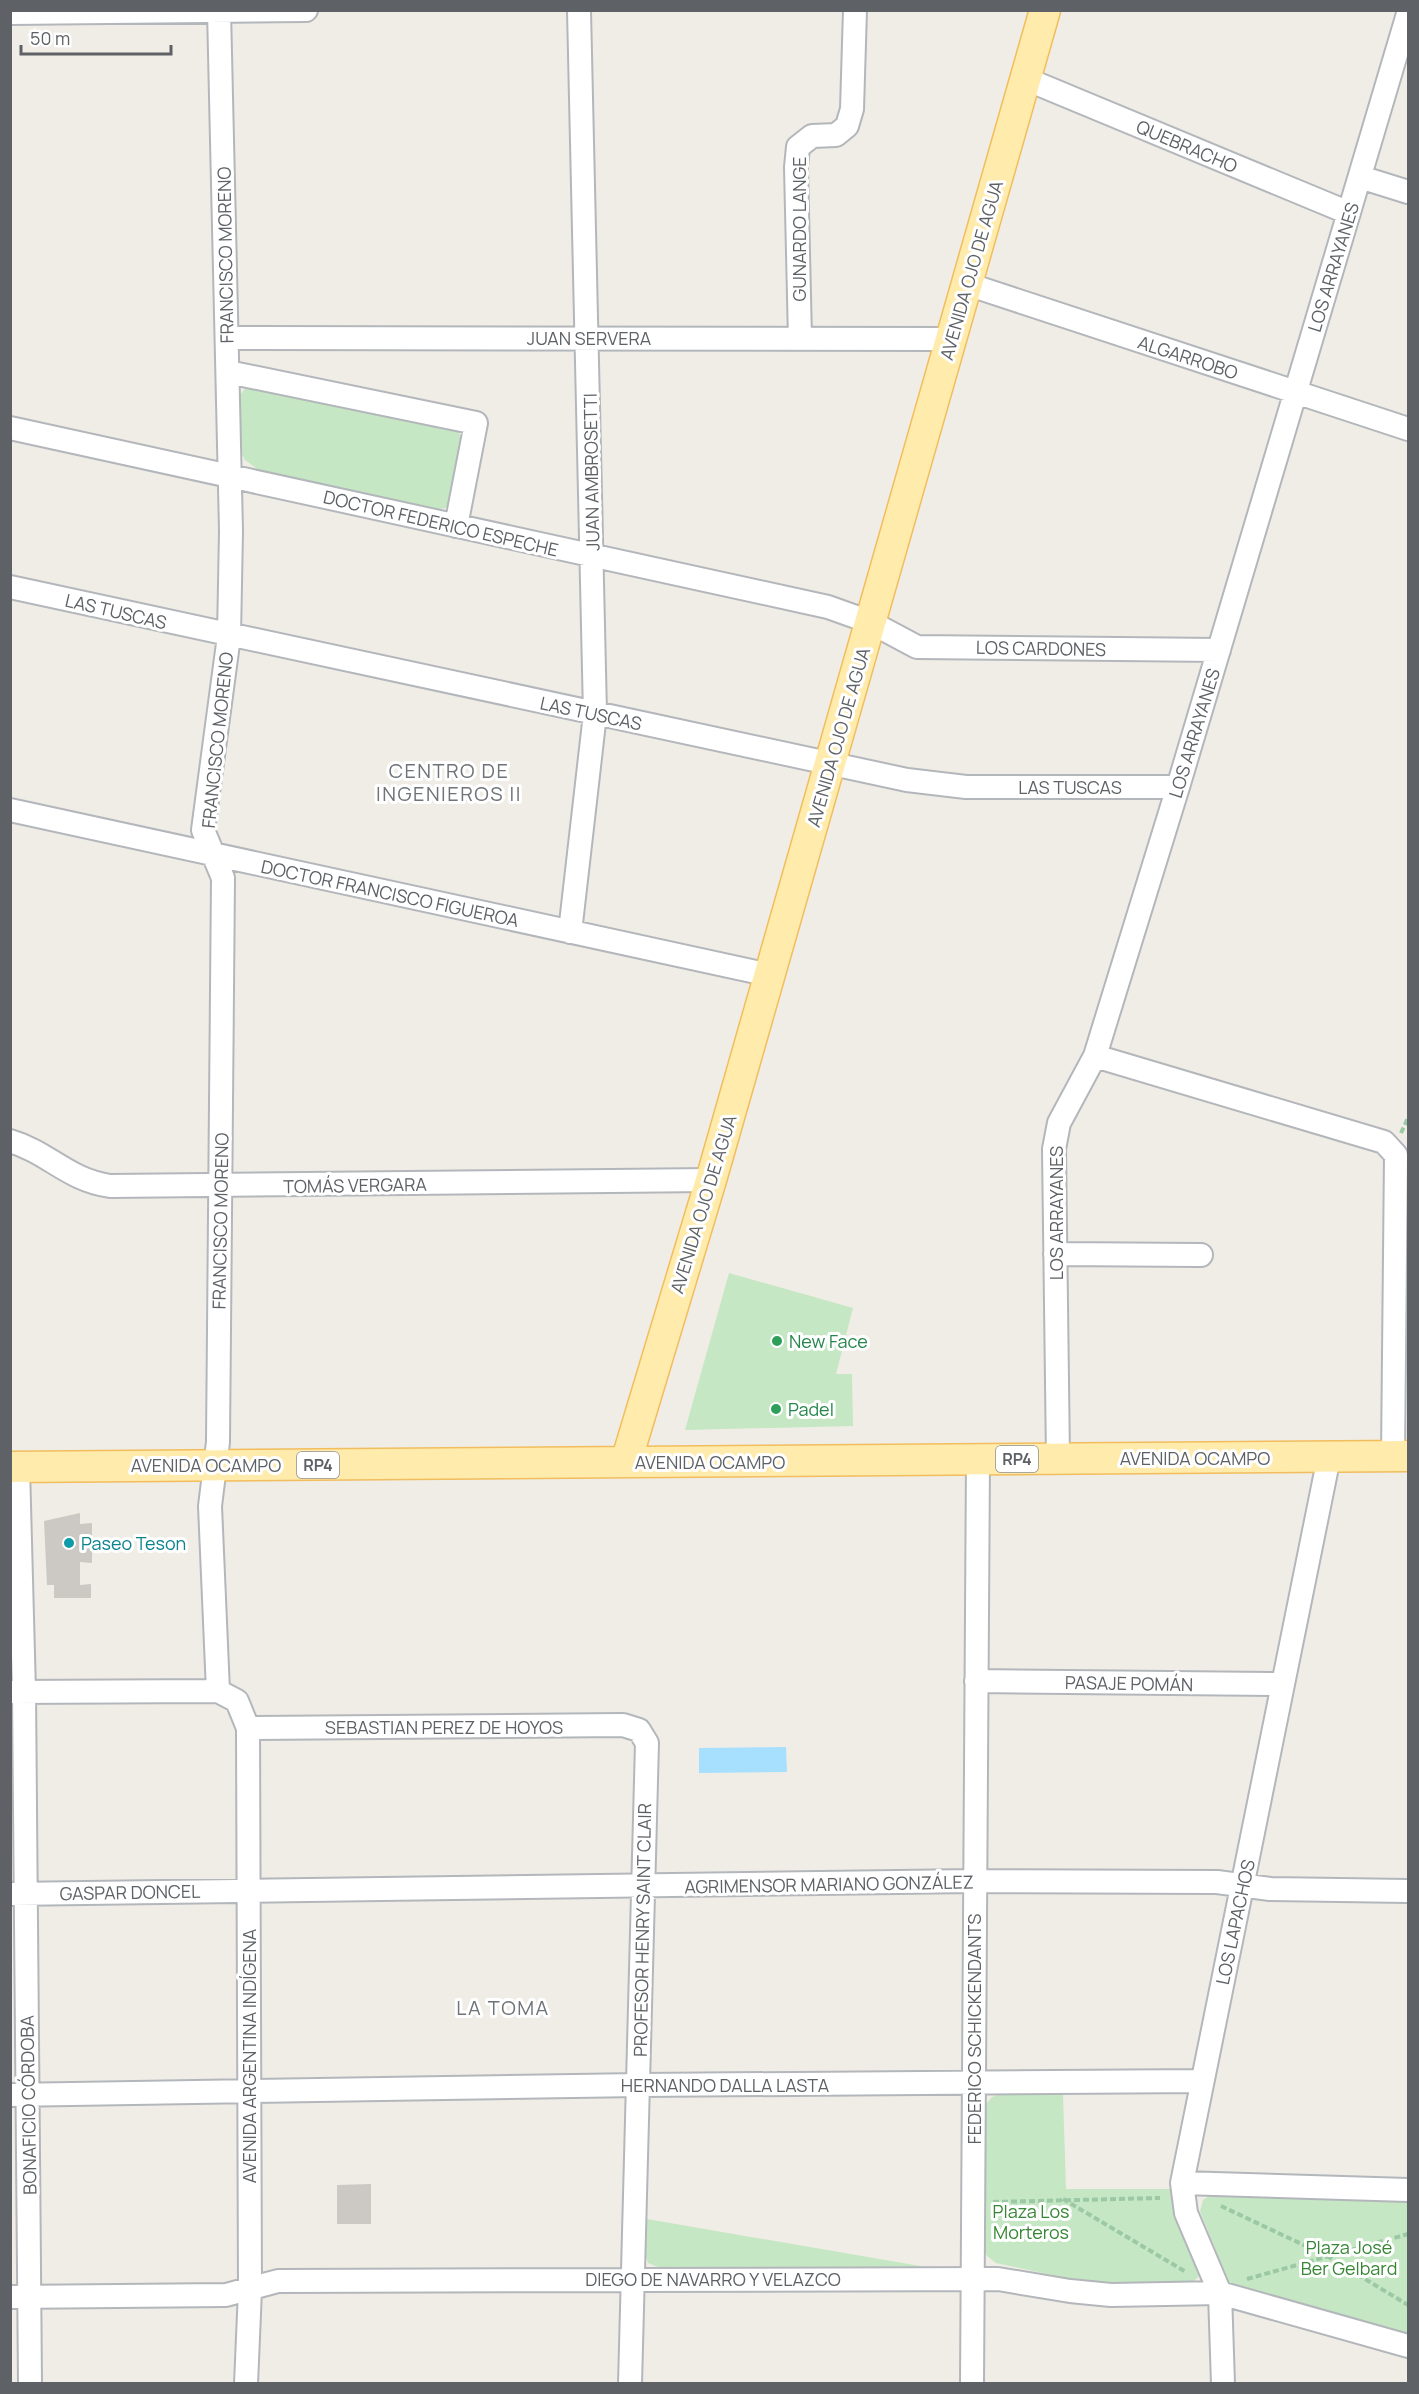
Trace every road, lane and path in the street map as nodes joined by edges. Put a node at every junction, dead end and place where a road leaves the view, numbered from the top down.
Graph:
1 (306, 10) edge
2 (579, 10) edge
3 (855, 10) edge
4 (1045, 10) edge
5 (219, 11) edge
6 (10, 13) edge
7 (1408, 14) edge
8 (1026, 79) junction
9 (1360, 177) junction
10 (1408, 192) edge
11 (1349, 213) junction
12 (967, 284) junction
13 (227, 338) junction
14 (589, 338) junction
15 (800, 339) junction
16 (951, 339) junction
17 (228, 372) junction
18 (1296, 392) junction
19 (10, 428) edge
20 (1408, 429) edge
21 (230, 476) junction
22 (456, 526) junction
23 (593, 556) junction
24 (10, 587) edge
25 (870, 622) junction
26 (229, 636) junction
27 (1219, 650) junction
28 (595, 714) junction
29 (830, 765) junction
30 (1178, 787) junction
31 (10, 810) edge
32 (214, 854) junction
33 (570, 932) junction
34 (770, 975) junction
35 (1095, 1056) junction
36 (10, 1141) edge
37 (711, 1180) junction
38 (221, 1187) junction
39 (1056, 1254) junction
40 (1201, 1255) dead end
41 (1401, 1456) edge
42 (1329, 1457) junction
43 (978, 1459) junction
44 (1058, 1459) junction
45 (626, 1462) junction
46 (216, 1466) junction
47 (14, 1467) edge
48 (976, 1681) junction
49 (1282, 1684) junction
50 (218, 1691) junction
51 (17, 1692) edge
52 (248, 1728) junction
53 (639, 1730) joint
54 (974, 1881) junction
55 (1243, 1885) junction
56 (642, 1887) junction
57 (249, 1891) junction
58 (1408, 1891) edge
59 (17, 1894) edge
60 (1202, 2081) junction
61 (975, 2083) junction
62 (639, 2085) junction
63 (249, 2090) junction
64 (19, 2095) edge
65 (1182, 2183) junction
66 (1408, 2190) edge
67 (1160, 2198) dead end
68 (1063, 2199) junction
69 (990, 2202) dead end
70 (1408, 2234) edge
71 (1327, 2256) junction
72 (633, 2279) junction
73 (974, 2279) junction
74 (250, 2290) junction
75 (1221, 2293) junction
76 (20, 2297) edge
77 (1408, 2305) edge
78 (1408, 2346) edge
79 (30, 2384) edge
80 (246, 2384) edge
81 (630, 2384) edge
82 (972, 2384) edge
83 (1223, 2384) edge

1 - 5 street
2 - 14 street, JUAN AMBROSETTI
3 - 15 street, GUNARDO LANGE
4 - 8 main road, AVENIDA OJO DE AGUA
5 - 6 street
5 - 13 street, FRANCISCO MORENO
7 - 9 street, LOS ARRAYANES
8 - 11 street, QUEBRACHO
8 - 12 main road, AVENIDA OJO DE AGUA
9 - 10 street
9 - 11 street, LOS ARRAYANES
11 - 18 street, LOS ARRAYANES
12 - 16 main road, AVENIDA OJO DE AGUA
12 - 18 street, ALGARROBO
13 - 14 street, JUAN SERVERA
13 - 17 street, FRANCISCO MORENO
14 - 15 street, JUAN SERVERA
14 - 23 street, JUAN AMBROSETTI
15 - 16 street, JUAN SERVERA
16 - 25 main road, AVENIDA OJO DE AGUA
17 - 21 street, FRANCISCO MORENO
17 - 22 street
18 - 20 street, ALGARROBO
18 - 27 street, LOS ARRAYANES
19 - 21 street, DOCTOR FEDERICO ESPECHE
21 - 22 street, DOCTOR FEDERICO ESPECHE
21 - 26 street, FRANCISCO MORENO
22 - 23 street, DOCTOR FEDERICO ESPECHE
23 - 25 street, DOCTOR FEDERICO ESPECHE
23 - 28 street, JUAN AMBROSETTI
24 - 26 street, LAS TUSCAS
25 - 27 street, LOS CARDONES
25 - 29 main road, AVENIDA OJO DE AGUA
26 - 28 street, LAS TUSCAS
26 - 32 street, FRANCISCO MORENO
27 - 30 street, LOS ARRAYANES
28 - 29 street, LAS TUSCAS
28 - 33 street, JUAN AMBROSETTI
29 - 30 street, LAS TUSCAS
29 - 34 main road, AVENIDA OJO DE AGUA
30 - 35 street, LOS ARRAYANES
31 - 32 street, DOCTOR FRANCISCO FIGUEROA
32 - 33 street, DOCTOR FRANCISCO FIGUEROA
32 - 38 street, FRANCISCO MORENO
33 - 34 street, DOCTOR FRANCISCO FIGUEROA
34 - 37 main road, AVENIDA OJO DE AGUA
35 - 39 street, LOS ARRAYANES
35 - 41 street
36 - 38 street, TOMÁS VERGARA
37 - 38 street, TOMÁS VERGARA
37 - 45 main road, AVENIDA OJO DE AGUA
38 - 46 street, FRANCISCO MORENO
39 - 40 street
39 - 44 street, LOS ARRAYANES
41 - 42 main road, AVENIDA OCAMPO / RP4
42 - 44 main road, AVENIDA OCAMPO / RP4
42 - 49 street, LOS LAPACHOS
43 - 44 main road, AVENIDA OCAMPO / RP4
43 - 45 main road, AVENIDA OCAMPO / RP4
43 - 48 street, FEDERICO SCHICKENDANTS
45 - 46 main road, AVENIDA OCAMPO / RP4
46 - 47 main road, AVENIDA OCAMPO / RP4
46 - 50 street
47 - 51 street, BONAFICIO CÓRDOBA
48 - 49 street, PASAJE POMÁN
48 - 54 street, FEDERICO SCHICKENDANTS
49 - 55 street, LOS LAPACHOS
50 - 51 street
50 - 52 street
51 - 59 street, BONAFICIO CÓRDOBA
52 - 53 street, SEBASTIAN PEREZ DE HOYOS
52 - 57 street, AVENIDA ARGENTINA INDÍGENA
53 - 56 street, PROFESOR HENRY SAINT CLAIR
54 - 55 street, AGRIMENSOR MARIANO GONZÁLEZ
54 - 56 street, AGRIMENSOR MARIANO GONZÁLEZ
54 - 61 street, FEDERICO SCHICKENDANTS
55 - 58 street, AGRIMENSOR MARIANO GONZÁLEZ
55 - 60 street, LOS LAPACHOS
56 - 57 street, AGRIMENSOR MARIANO GONZÁLEZ
56 - 62 street, PROFESOR HENRY SAINT CLAIR
57 - 59 street, GASPAR DONCEL
57 - 63 street, AVENIDA ARGENTINA INDÍGENA
59 - 64 street, BONAFICIO CÓRDOBA
60 - 61 street, HERNANDO DALLA LASTA
60 - 65 street, LOS LAPACHOS
61 - 62 street, HERNANDO DALLA LASTA
61 - 73 street, FEDERICO SCHICKENDANTS
62 - 63 street, HERNANDO DALLA LASTA
62 - 72 street, PROFESOR HENRY SAINT CLAIR
63 - 64 street, HERNANDO DALLA LASTA
63 - 74 street, AVENIDA ARGENTINA INDÍGENA
64 - 76 street, BONAFICIO CÓRDOBA
65 - 66 street
65 - 71 path
65 - 75 street, LOS LAPACHOS
67 - 68 path
68 - 69 path
68 - 75 path
70 - 71 path
71 - 75 path
71 - 77 path
72 - 73 street, DIEGO DE NAVARRO Y VELAZCO
72 - 74 street, DIEGO DE NAVARRO Y VELAZCO
72 - 81 street, PROFESOR HENRY SAINT CLAIR
73 - 75 street, DIEGO DE NAVARRO Y VELAZCO
73 - 82 street, FEDERICO SCHICKENDANTS
74 - 76 street, DIEGO DE NAVARRO Y VELAZCO
74 - 80 street, AVENIDA ARGENTINA INDÍGENA
75 - 78 street, DIEGO DE NAVARRO Y VELAZCO
75 - 83 street, LOS LAPACHOS
76 - 79 street, BONAFICIO CÓRDOBA

